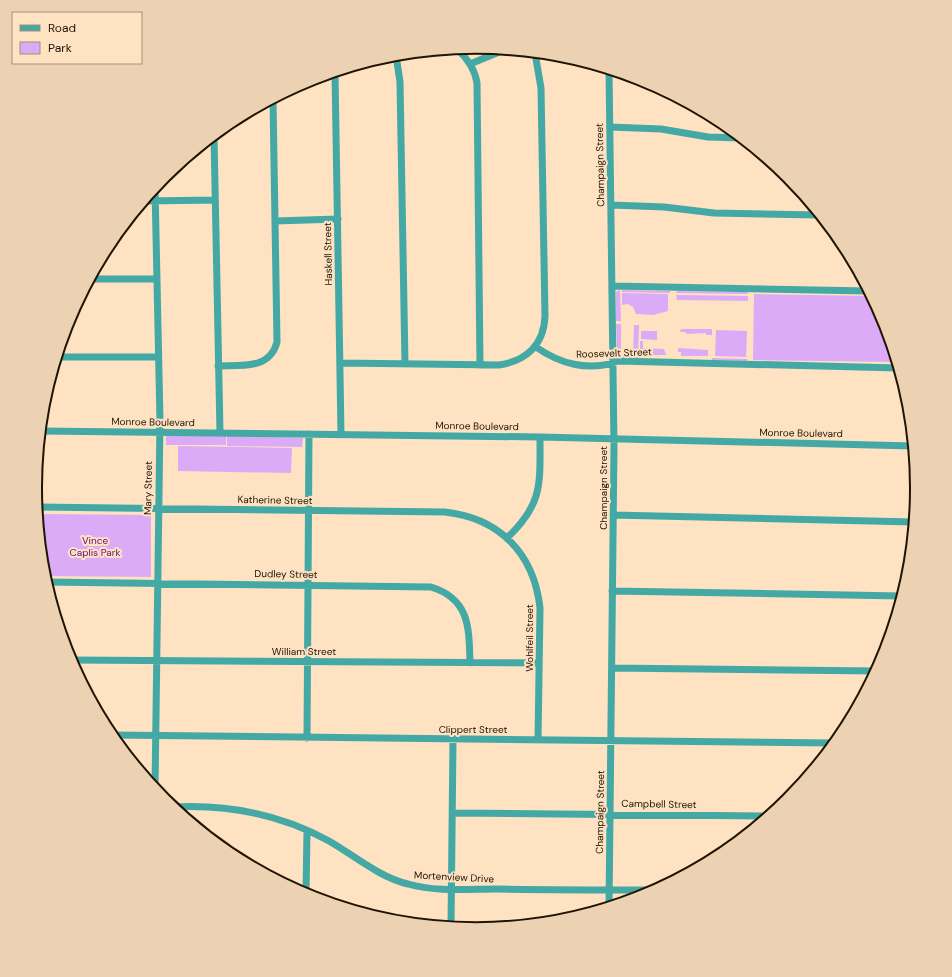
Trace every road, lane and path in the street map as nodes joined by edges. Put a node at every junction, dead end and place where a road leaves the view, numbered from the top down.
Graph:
1 (462, 55) edge
2 (493, 55) edge
3 (536, 59) edge
4 (397, 62) edge
5 (470, 64) junction
6 (609, 76) edge
7 (335, 78) edge
8 (273, 105) edge
9 (610, 128) junction
10 (731, 138) edge
11 (214, 143) edge
12 (155, 197) edge
13 (215, 200) junction
14 (151, 201) edge
15 (155, 201) junction
16 (611, 206) junction
17 (813, 215) edge
18 (338, 219) junction
19 (275, 221) junction
20 (96, 279) edge
21 (156, 279) junction
22 (612, 286) junction
23 (862, 291) edge
24 (536, 347) junction
25 (63, 357) edge
26 (158, 357) junction
27 (340, 363) junction
28 (613, 363) junction
29 (405, 364) junction
30 (480, 365) junction
31 (218, 366) junction
32 (893, 368) edge
33 (46, 431) edge
34 (160, 432) junction
35 (220, 433) junction
36 (309, 434) junction
37 (341, 434) junction
38 (540, 437) junction
39 (614, 438) junction
40 (907, 446) edge
41 (43, 507) edge
42 (158, 509) junction
43 (308, 510) junction
44 (613, 515) junction
45 (908, 522) edge
46 (507, 538) junction
47 (52, 582) edge
48 (157, 583) junction
49 (308, 584) junction
50 (612, 591) junction
51 (896, 596) edge
52 (77, 660) edge
53 (157, 661) junction
54 (307, 661) junction
55 (470, 663) junction
56 (539, 663) junction
57 (612, 668) junction
58 (869, 671) edge
59 (119, 735) edge
60 (155, 736) junction
61 (307, 738) junction
62 (453, 739) junction
63 (538, 739) junction
64 (610, 740) junction
65 (827, 743) edge
66 (155, 780) edge
67 (181, 807) edge
68 (453, 813) junction
69 (610, 814) junction
70 (761, 816) edge
71 (308, 831) junction
72 (306, 887) edge
73 (452, 889) junction
74 (609, 890) junction
75 (639, 890) edge
76 (609, 901) edge
77 (451, 922) edge

1 - 5 street
2 - 5 street
3 - 24 street
4 - 29 street
5 - 30 street
6 - 9 street, Champaign Street
7 - 18 street, Haskell Street
8 - 19 street
9 - 10 street
9 - 16 street, Champaign Street
11 - 13 street
12 - 15 street, Mary Street
13 - 15 street
13 - 31 street
14 - 15 street
15 - 21 street, Mary Street
16 - 17 street
16 - 22 street, Champaign Street
18 - 19 street
18 - 27 street, Haskell Street
19 - 31 street
20 - 21 street
21 - 26 street, Mary Street
22 - 23 street
22 - 28 street, Champaign Street
24 - 28 street, Roosevelt Street
24 - 30 street
25 - 26 street
26 - 34 street, Mary Street
27 - 29 street
27 - 37 street, Haskell Street
28 - 32 street, Roosevelt Street
28 - 39 street, Champaign Street
29 - 30 street
31 - 35 street
33 - 34 street, Monroe Boulevard
34 - 35 street, Monroe Boulevard
34 - 42 street, Mary Street
35 - 36 street, Monroe Boulevard
36 - 37 street, Monroe Boulevard
36 - 43 street
37 - 38 street, Monroe Boulevard
38 - 39 street, Monroe Boulevard
38 - 46 street
39 - 40 street, Monroe Boulevard
39 - 44 street, Champaign Street
41 - 42 street, Katherine Street
42 - 43 street, Katherine Street
42 - 48 street, Mary Street
43 - 46 street, Katherine Street
43 - 49 street
44 - 45 street
44 - 50 street, Champaign Street
46 - 56 street, Wohlfeil Street
47 - 48 street, Dudley Street
48 - 49 street, Dudley Street
48 - 53 street, Mary Street
49 - 54 street
49 - 55 street, Dudley Street
50 - 51 street
50 - 57 street, Champaign Street
52 - 53 street, William Street
53 - 54 street, William Street
53 - 60 street, Mary Street
54 - 55 street, William Street
54 - 61 street
55 - 56 street, William Street
56 - 63 street, Wohlfeil Street
57 - 58 street
57 - 64 street, Champaign Street
59 - 60 street, Clippert Street
60 - 61 street, Clippert Street
60 - 66 street, Mary Street
61 - 62 street, Clippert Street
62 - 63 street, Clippert Street
62 - 68 street
63 - 64 street, Clippert Street
64 - 65 street, Clippert Street
64 - 69 street, Champaign Street
67 - 71 street, Mortenview Drive
68 - 69 street, Campbell Street
68 - 73 street
69 - 70 street, Campbell Street
69 - 74 street, Champaign Street
71 - 72 street
71 - 73 street, Mortenview Drive
73 - 74 street, Mortenview Drive
73 - 77 street
74 - 75 street, Mortenview Drive
74 - 76 street, Champaign Street

